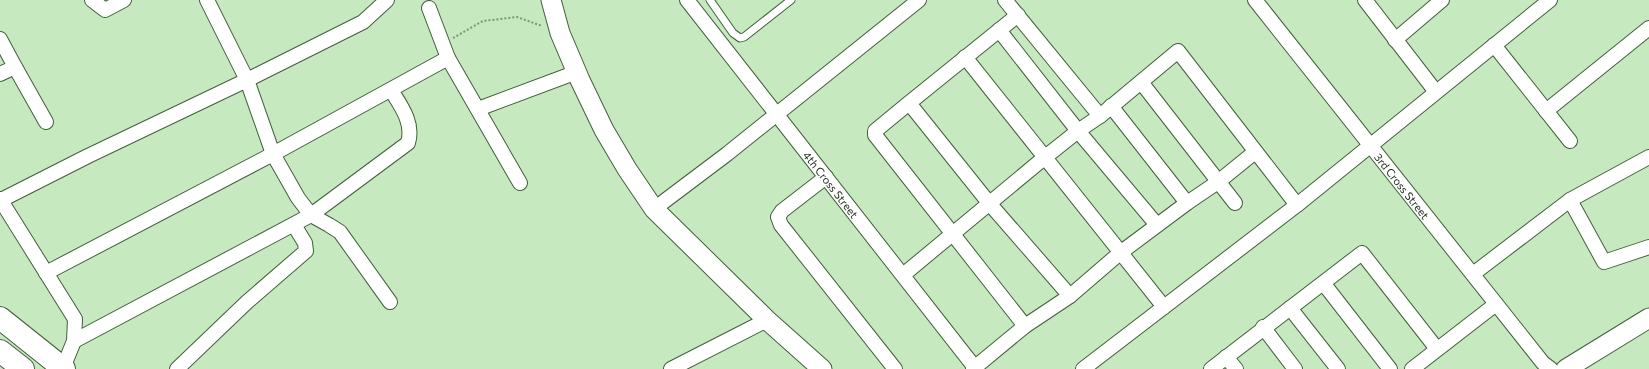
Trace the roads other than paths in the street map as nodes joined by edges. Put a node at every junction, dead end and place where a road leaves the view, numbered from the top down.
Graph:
1 (92, 0) edge
2 (124, 0) edge
3 (207, 0) edge
4 (387, 0) edge
5 (551, 0) edge
6 (687, 0) edge
7 (710, 0) edge
8 (791, 0) edge
9 (919, 0) edge
10 (1005, 0) edge
11 (1255, 0) edge
12 (1365, 0) edge
13 (1441, 0) edge
14 (1550, 0) edge
15 (429, 8) dead end
16 (1018, 15) junction
17 (1649, 28) edge
18 (999, 30) junction
19 (0, 39) edge
20 (1395, 40) junction
21 (1494, 45) junction
22 (965, 57) junction
23 (448, 58) junction
24 (15, 67) junction
25 (576, 72) junction
26 (0, 74) edge
27 (247, 80) junction
28 (1141, 82) junction
29 (391, 90) junction
30 (1436, 92) junction
31 (909, 103) junction
32 (1111, 106) junction
33 (478, 109) junction
34 (1546, 111) junction
35 (776, 113) junction
36 (1100, 116) junction
37 (46, 122) dead end
38 (1078, 131) junction
39 (1570, 141) dead end
40 (1371, 146) junction
41 (1255, 152) junction
42 (273, 154) junction
43 (1649, 157) edge
44 (1044, 158) junction
45 (826, 177) junction
46 (1218, 182) junction
47 (520, 183) dead end
48 (0, 200) edge
49 (1570, 200) junction
50 (989, 203) junction
51 (1188, 203) junction
52 (1235, 203) dead end
53 (1298, 205) junction
54 (654, 209) junction
55 (311, 216) junction
56 (294, 225) junction
57 (1157, 225) junction
58 (953, 235) junction
59 (1649, 247) edge
60 (1120, 253) junction
61 (46, 273) junction
62 (1473, 274) junction
63 (903, 276) junction
64 (1324, 284) junction
65 (1070, 296) junction
66 (390, 302) dead end
67 (1496, 304) junction
68 (1164, 307) junction
69 (1290, 308) junction
70 (0, 318) edge
71 (1649, 318) edge
72 (767, 320) junction
73 (1025, 326) junction
74 (1263, 328) junction
75 (74, 341) junction
76 (1437, 350) junction
77 (0, 351) edge
78 (1226, 357) junction
79 (18, 368) edge
80 (975, 368) edge
81 (1086, 368) edge
82 (63, 369) edge
83 (177, 369) edge
84 (671, 369) edge
85 (822, 369) edge
86 (896, 369) edge
87 (1211, 369) edge
88 (1236, 369) edge
89 (1295, 369) edge
90 (1338, 369) edge
91 (1390, 369) edge
92 (1412, 369) edge
93 (1551, 369) edge
94 (1566, 369) edge

1 - 2 street
3 - 27 street
4 - 27 street
5 - 25 street
6 - 35 street, 4th Cross Street
7 - 8 lane
9 - 35 street
10 - 16 street
11 - 40 street, 3rd Cross Street
12 - 20 street
13 - 20 street
14 - 21 street
15 - 23 street
16 - 18 street
16 - 36 street
17 - 34 street
18 - 22 street
18 - 38 street
19 - 24 street
20 - 30 street
21 - 30 street
21 - 34 street
22 - 31 street
22 - 44 street
23 - 29 street
23 - 33 street
24 - 26 street
24 - 37 street
25 - 33 street
25 - 54 street
27 - 42 street
27 - 48 street
28 - 32 street
28 - 41 street
28 - 46 street
29 - 42 street
29 - 55 street
30 - 40 street
31 - 50 street
31 - 58 street
32 - 36 street
32 - 51 street
33 - 47 street
34 - 39 street
35 - 45 street, 4th Cross Street
35 - 54 street
36 - 38 street
38 - 44 street
38 - 57 street
40 - 53 street
40 - 62 street, 3rd Cross Street
41 - 46 street
41 - 53 street
42 - 55 street
42 - 61 street
43 - 49 street
44 - 50 street
44 - 60 street
45 - 63 street, 4th Cross Street
45 - 86 street
46 - 51 street
46 - 52 street
48 - 61 street
49 - 59 street
49 - 62 street
50 - 58 street
50 - 65 street
51 - 57 street
53 - 68 street
54 - 72 street
55 - 56 street
55 - 66 street
56 - 75 street
56 - 83 street
57 - 60 street
58 - 63 street
58 - 73 street
60 - 65 street
60 - 68 street
61 - 75 street
62 - 67 street, 3rd Cross Street
63 - 80 street, 4th Cross Street
64 - 69 street
64 - 76 street
64 - 91 street
65 - 73 street
67 - 76 street
67 - 93 street, 3rd Cross Street
68 - 81 street
69 - 74 street
69 - 90 street
70 - 82 main road
71 - 94 street
72 - 84 street
72 - 85 street
73 - 80 street
74 - 78 street
74 - 89 street
75 - 82 street
76 - 92 street
77 - 79 main road
78 - 87 street
78 - 88 street

